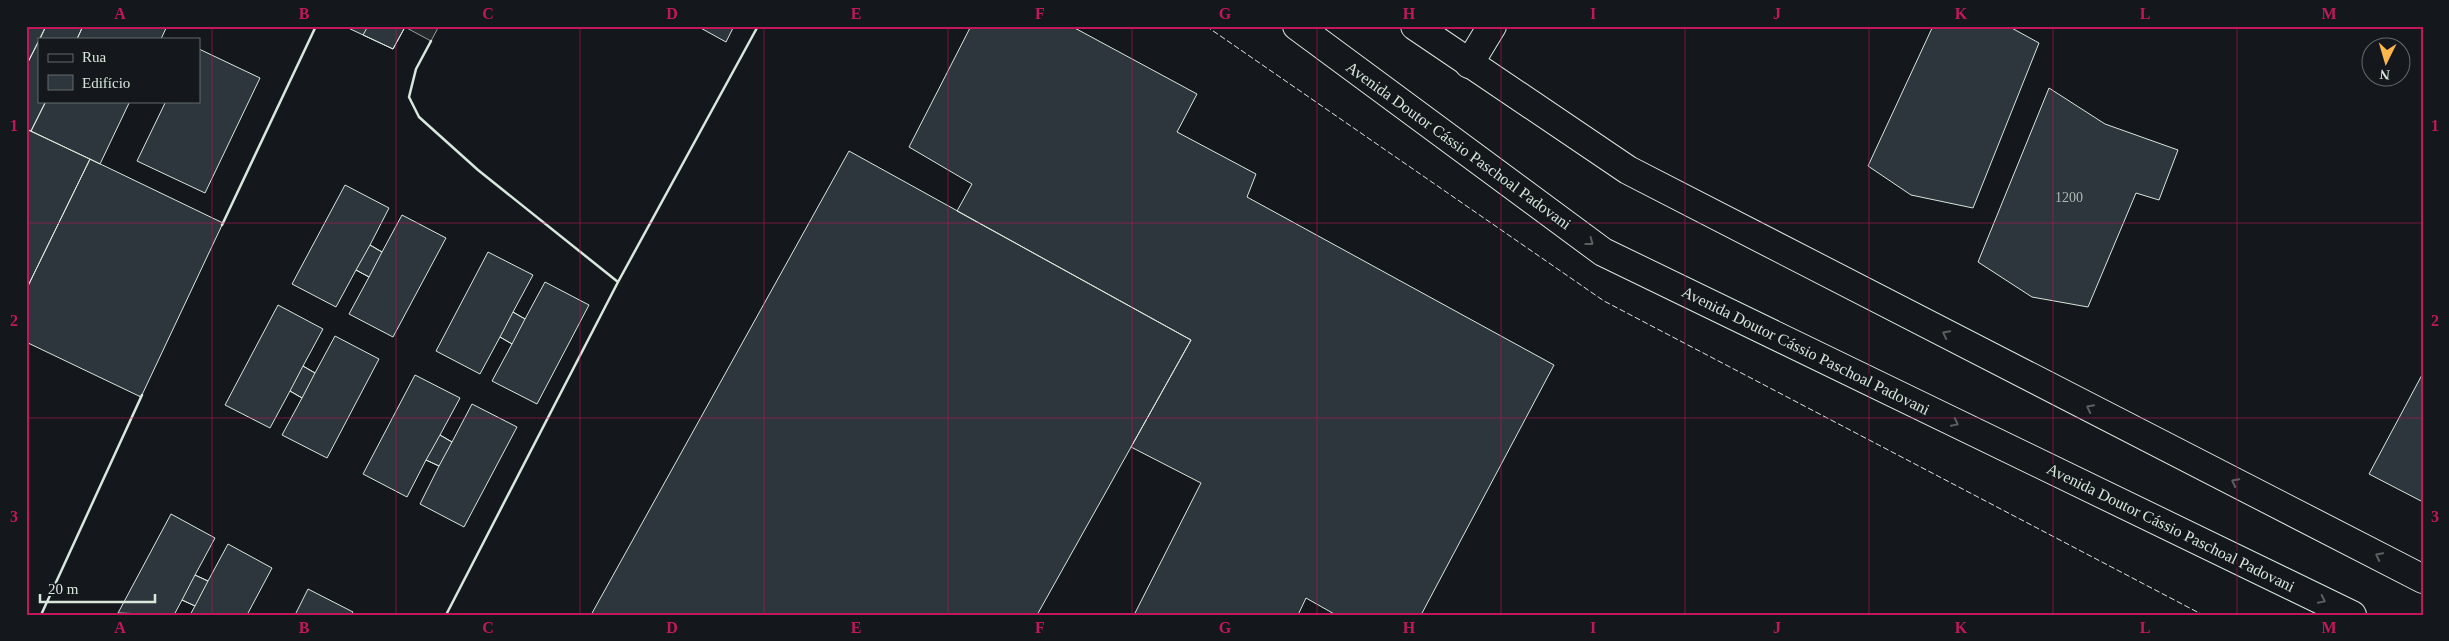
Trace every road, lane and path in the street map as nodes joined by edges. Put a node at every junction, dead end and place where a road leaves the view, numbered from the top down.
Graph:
1 (1297, 26) edge
2 (1416, 26) edge
3 (1492, 26) edge
4 (1469, 64) junction
5 (2423, 579) edge
6 (2352, 615) edge

1 -> 6 main road, Avenida Doutor Cássio Paschoal Padovani
2 - 4 main road
3 - 4 main road
5 -> 4 main road

